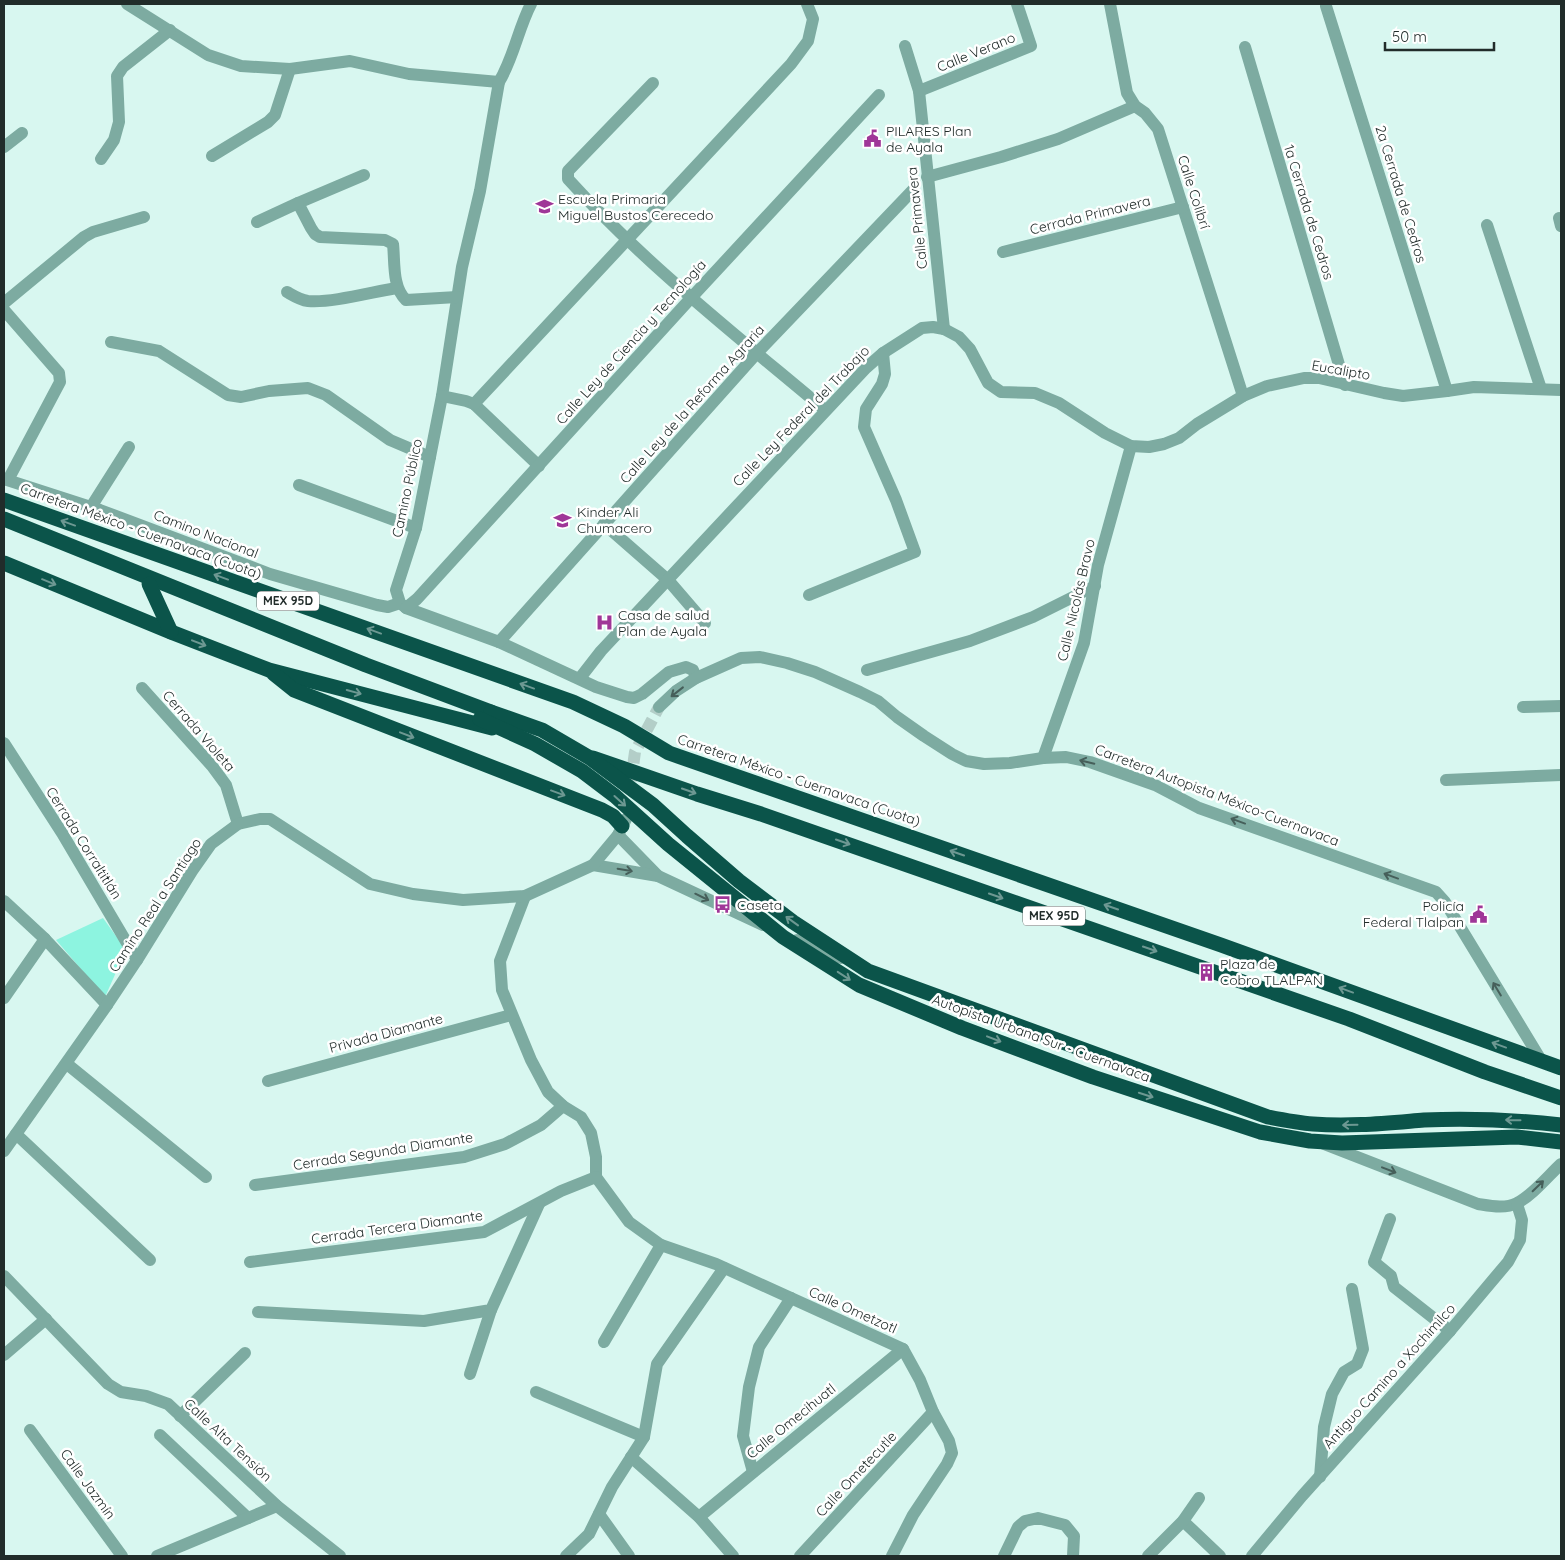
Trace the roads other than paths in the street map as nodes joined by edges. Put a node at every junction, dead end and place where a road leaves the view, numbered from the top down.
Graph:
1 (127, 4) edge
2 (531, 4) edge
3 (807, 4) edge
4 (1017, 4) edge
5 (1110, 4) edge
6 (1326, 6) dead end
7 (170, 30) junction
8 (905, 46) dead end
9 (1244, 47) dead end
10 (290, 69) junction
11 (499, 82) junction
12 (653, 83) dead end
13 (919, 90) junction
14 (879, 95) dead end
15 (1135, 106) junction
16 (22, 133) dead end
17 (4, 147) edge
18 (212, 156) dead end
19 (101, 160) dead end
20 (364, 176) dead end
21 (927, 177) junction
22 (913, 190) dead end
23 (298, 203) junction
24 (1183, 207) junction
25 (144, 217) dead end
26 (257, 222) dead end
27 (1487, 225) dead end
28 (628, 239) junction
29 (1003, 252) dead end
30 (397, 288) junction
31 (287, 292) dead end
32 (458, 297) junction
33 (691, 298) junction
34 (4, 303) edge
35 (4, 310) edge
36 (944, 329) junction
37 (111, 342) dead end
38 (757, 353) junction
39 (882, 353) junction
40 (1345, 385) junction
41 (1541, 389) junction
42 (1561, 390) edge
43 (1446, 391) junction
44 (442, 396) junction
45 (1243, 396) junction
46 (474, 404) junction
47 (825, 410) junction
48 (1131, 446) junction
49 (129, 447) dead end
50 (430, 457) junction
51 (539, 466) junction
52 (6, 479) edge
53 (299, 484) dead end
54 (4, 500) edge
55 (91, 508) junction
56 (4, 519) edge
57 (4, 524) edge
58 (604, 524) junction
59 (416, 528) junction
60 (4, 563) edge
61 (668, 580) junction
62 (149, 584) junction
63 (1095, 586) junction
64 (809, 596) dead end
65 (403, 605) junction
66 (705, 623) dead end
67 (171, 632) junction
68 (498, 642) junction
69 (268, 670) junction
70 (867, 670) dead end
71 (580, 678) junction
72 (696, 678) junction
73 (142, 688) dead end
74 (1561, 706) edge
75 (659, 707) tunnel mouth
76 (1523, 707) dead end
77 (4, 743) edge
78 (1043, 758) junction
79 (1561, 775) edge
80 (1446, 780) dead end
81 (238, 824) junction
82 (622, 827) junction
83 (593, 865) junction
84 (658, 876) junction
85 (525, 896) junction
86 (4, 901) edge
87 (45, 939) junction
88 (137, 960) junction
89 (4, 998) edge
90 (107, 1005) junction
91 (511, 1015) junction
92 (1540, 1060) junction
93 (67, 1064) junction
94 (1561, 1068) edge
95 (268, 1081) dead end
96 (1561, 1098) edge
97 (563, 1106) junction
98 (1561, 1125) edge
99 (16, 1134) junction
100 (1561, 1142) edge
101 (4, 1151) edge
102 (1561, 1164) edge
103 (206, 1177) dead end
104 (596, 1177) junction
105 (255, 1185) dead end
106 (538, 1204) junction
107 (1517, 1204) junction
108 (1390, 1219) dead end
109 (661, 1245) junction
110 (150, 1260) dead end
111 (250, 1262) dead end
112 (724, 1268) junction
113 (4, 1276) edge
114 (1352, 1289) dead end
115 (791, 1298) junction
116 (491, 1310) junction
117 (258, 1312) dead end
118 (46, 1319) junction
119 (1450, 1331) junction
120 (604, 1342) dead end
121 (903, 1349) junction
122 (245, 1353) dead end
123 (4, 1355) edge
124 (470, 1374) dead end
125 (536, 1392) dead end
126 (934, 1412) junction
127 (180, 1416) junction
128 (30, 1430) dead end
129 (160, 1436) dead end
130 (644, 1437) junction
131 (631, 1457) junction
132 (753, 1472) junction
133 (1320, 1477) junction
134 (1199, 1498) dead end
135 (277, 1506) junction
136 (598, 1514) junction
137 (699, 1517) junction
138 (248, 1518) junction
139 (1182, 1520) junction
140 (122, 1556) edge
141 (157, 1556) edge
142 (338, 1556) edge
143 (566, 1556) edge
144 (629, 1556) edge
145 (733, 1556) edge
146 (800, 1556) edge
147 (892, 1556) edge
148 (1004, 1556) edge
149 (1073, 1556) edge
150 (1148, 1556) edge
151 (1220, 1556) edge
152 (1252, 1556) edge

1 - 7 street
2 - 11 street, Camino Público
3 - 28 street
4 - 13 street, Calle Verano
5 - 15 street, Calle Colibrí
6 - 43 street, 2a Cerrada de Cedros
7 - 10 street
7 - 19 street
8 - 13 street, Calle Primavera
9 - 40 street, 1a Cerrada de Cedros
10 - 11 street
10 - 18 street
11 - 32 street, Camino Público
12 - 28 street
13 - 21 street, Calle Primavera
14 - 33 street, Calle Ley de Ciencia y Tecnología
15 - 21 street
15 - 24 street, Calle Colibrí
16 - 17 street
20 - 23 street
21 - 36 street, Calle Primavera
22 - 38 street, Calle Ley de la Reforma Agraria
23 - 26 street
23 - 30 street
24 - 29 street, Cerrada Primavera
24 - 45 street, Calle Colibrí
25 - 34 street
27 - 41 street
28 - 33 street
28 - 46 street
30 - 31 street
30 - 32 street
32 - 44 street, Camino Público
33 - 38 street
33 - 51 street, Calle Ley de Ciencia y Tecnología
35 - 52 street
36 - 39 street, Calle Ley Federal del Trabajo
36 - 48 street
37 - 50 street
38 - 47 street
38 - 58 street, Calle Ley de la Reforma Agraria
39 - 47 street, Calle Ley Federal del Trabajo
39 - 64 street
40 - 43 street, Eucalipto
40 - 45 street, Eucalipto
41 - 42 street, Eucalipto
41 - 43 street, Eucalipto
44 - 46 street
44 - 50 street, Camino Público
45 - 48 street, Eucalipto
46 - 51 street
47 - 61 street, Calle Ley Federal del Trabajo
48 - 63 street, Calle Nicolás Bravo
49 - 55 street
50 - 59 street, Camino Público
51 - 65 street, Calle Ley de Ciencia y Tecnología
52 - 55 street, Camino Nacional
53 - 59 street
92 -> 54 highway, Carretera México - Cuernavaca (Cuota) / MEX 95D
55 - 65 street, Camino Nacional
98 -> 56 highway, Autopista Urbana Sur - Cuernavaca, bridge
57 - 62 highway, Autopista Urbana Sur - Cuernavaca
58 - 61 street
58 - 68 street, Calle Ley de la Reforma Agraria
59 - 65 street, Camino Público
60 -> 67 highway, MEX 95D
61 - 66 street
61 - 71 street, Calle Ley Federal del Trabajo
62 - 67 highway
62 -> 100 highway, Autopista Urbana Sur - Cuernavaca, bridge
63 - 70 street
63 - 78 street, Calle Nicolás Bravo
65 - 68 street
67 -> 69 highway, MEX 95D
68 - 71 street
69 -> 82 highway
69 -> 96 highway, MEX 95D
71 - 72 street
72 -> 75 street, Carretera Autopista México-Cuernavaca
72 - 78 street, Carretera Autopista México-Cuernavaca
73 - 81 street, Cerrada Violeta
74 - 76 street
77 - 88 street, Cerrada Corraltitlán
92 -> 78 street, Carretera Autopista México-Cuernavaca
79 - 80 street
81 - 85 street, Camino Real a Santiago
81 - 88 street, Camino Real a Santiago
82 - 83 street
82 - 84 street
83 -> 84 street
83 - 85 street, Camino Real a Santiago
84 -> 107 street
85 - 91 street
86 - 87 street
87 - 89 street
87 - 90 street
88 - 90 street, Camino Real a Santiago
90 - 93 street, Camino Real a Santiago
91 - 95 street, Privada Diamante
91 - 97 street
92 - 94 highway, Carretera México - Cuernavaca (Cuota) / MEX 95D
93 - 99 street, Camino Real a Santiago
93 - 103 street
97 - 104 street
97 - 105 street, Cerrada Segunda Diamante
99 - 101 street, Camino Real a Santiago
99 - 110 street
107 -> 102 street
104 - 106 street, Cerrada Tercera Diamante
104 - 109 street, Calle Ometzotl
106 - 111 street, Cerrada Tercera Diamante
106 - 116 street
107 - 119 street, Antiguo Camino a Xochimilco
108 - 119 street
109 - 112 street, Calle Ometzotl
109 - 120 street
112 - 115 street, Calle Ometzotl
112 - 130 street
113 - 118 street, Calle Alta Tensión
114 - 133 street
115 - 121 street, Calle Ometzotl
115 - 132 street
116 - 117 street
116 - 124 street
118 - 123 street
118 - 127 street, Calle Alta Tensión
119 - 133 street, Antiguo Camino a Xochimilco
121 - 126 street, Calle Ometzotl
121 - 132 street, Calle Omecihuatl
122 - 127 street
125 - 130 street
126 - 146 street, Calle Ometecutle
126 - 147 street, Calle Ometzotl
127 - 135 street, Calle Alta Tensión
128 - 140 street, Calle Jazmín
129 - 138 street
130 - 131 street
131 - 136 street
131 - 137 street
132 - 137 street, Calle Omecihuatl
133 - 152 street, Antiguo Camino a Xochimilco
134 - 139 street
135 - 138 street
135 - 142 street, Calle Alta Tensión
136 - 143 street
136 - 144 street
137 - 145 street
138 - 141 street
139 - 150 street
139 - 151 street
148 - 149 street

